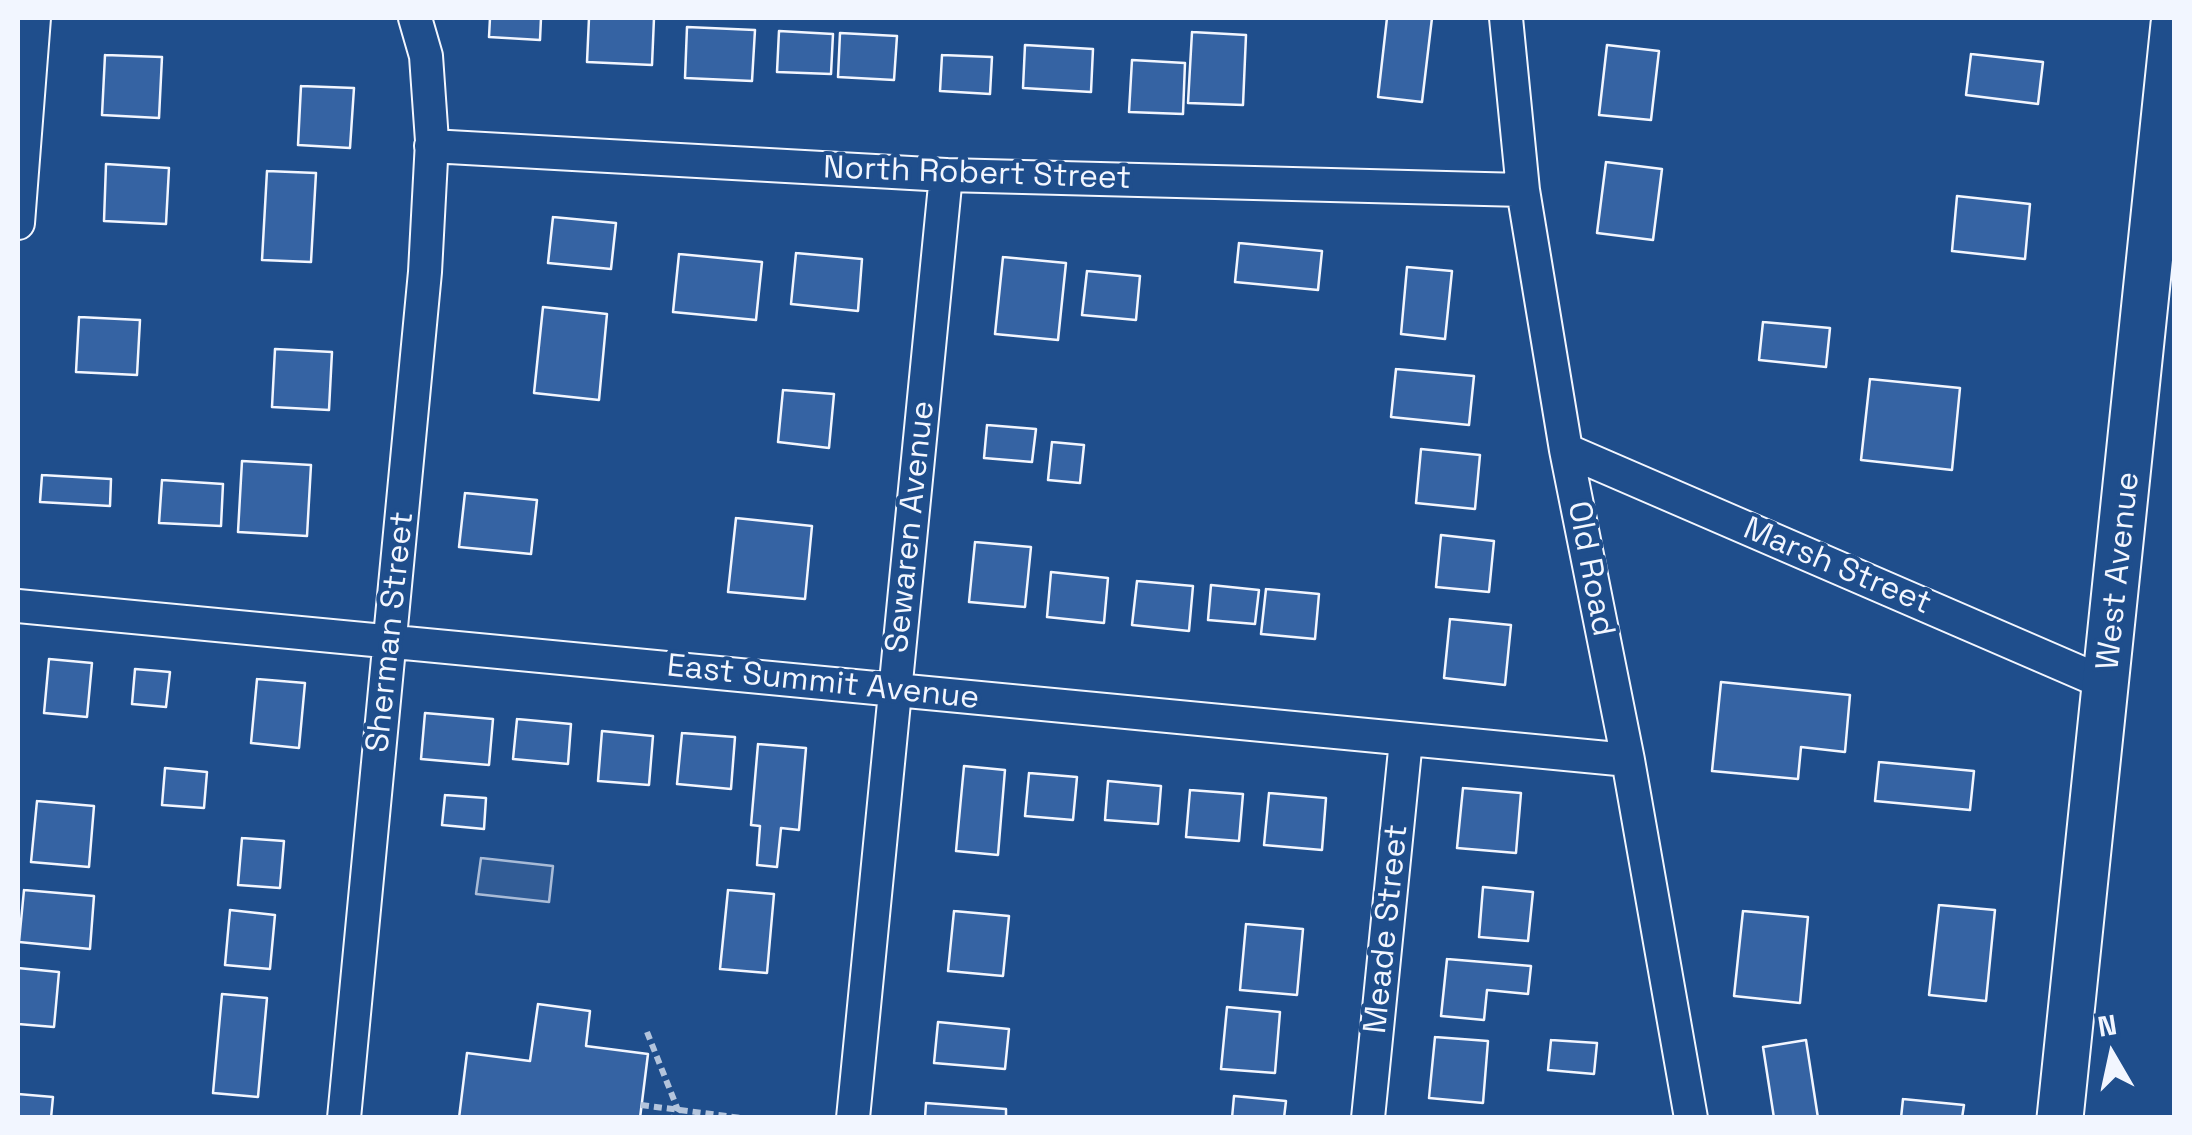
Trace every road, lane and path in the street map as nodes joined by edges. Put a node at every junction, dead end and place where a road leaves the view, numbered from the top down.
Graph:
1 (34, 18) edge
2 (415, 18) edge
3 (1506, 18) edge
4 (2174, 24) edge
5 (432, 146) junction
6 (946, 176) junction
7 (1523, 190) junction
8 (18, 224) edge
9 (1566, 450) junction
10 (18, 606) edge
11 (390, 642) junction
12 (2107, 684) junction
13 (896, 690) junction
14 (1406, 740) junction
15 (1628, 760) junction
16 (647, 1032) dead end
17 (641, 1105) dead end
18 (675, 1114) edge
19 (344, 1118) edge
20 (742, 1118) edge
21 (853, 1118) edge
22 (1368, 1118) edge
23 (1691, 1118) edge
24 (2060, 1118) edge

1 - 8 street
2 - 5 street, Sherman Street
3 - 7 street, Old Road
4 - 12 street, West Avenue
5 - 6 street, North Robert Street
5 - 11 street, Sherman Street
6 - 7 street, North Robert Street
6 - 13 street, Sewaren Avenue
7 - 9 street, Old Road
9 - 12 street, Marsh Street
9 - 15 street, Old Road
10 - 11 street, East Summit Avenue
11 - 13 street, East Summit Avenue
11 - 19 street, Sherman Street
12 - 24 street, West Avenue
13 - 14 street, East Summit Avenue
13 - 21 street, Sewaren Avenue
14 - 15 street, East Summit Avenue
14 - 22 street, Meade Street
15 - 23 street, Old Road
16 - 18 path
17 - 18 path
18 - 20 path

